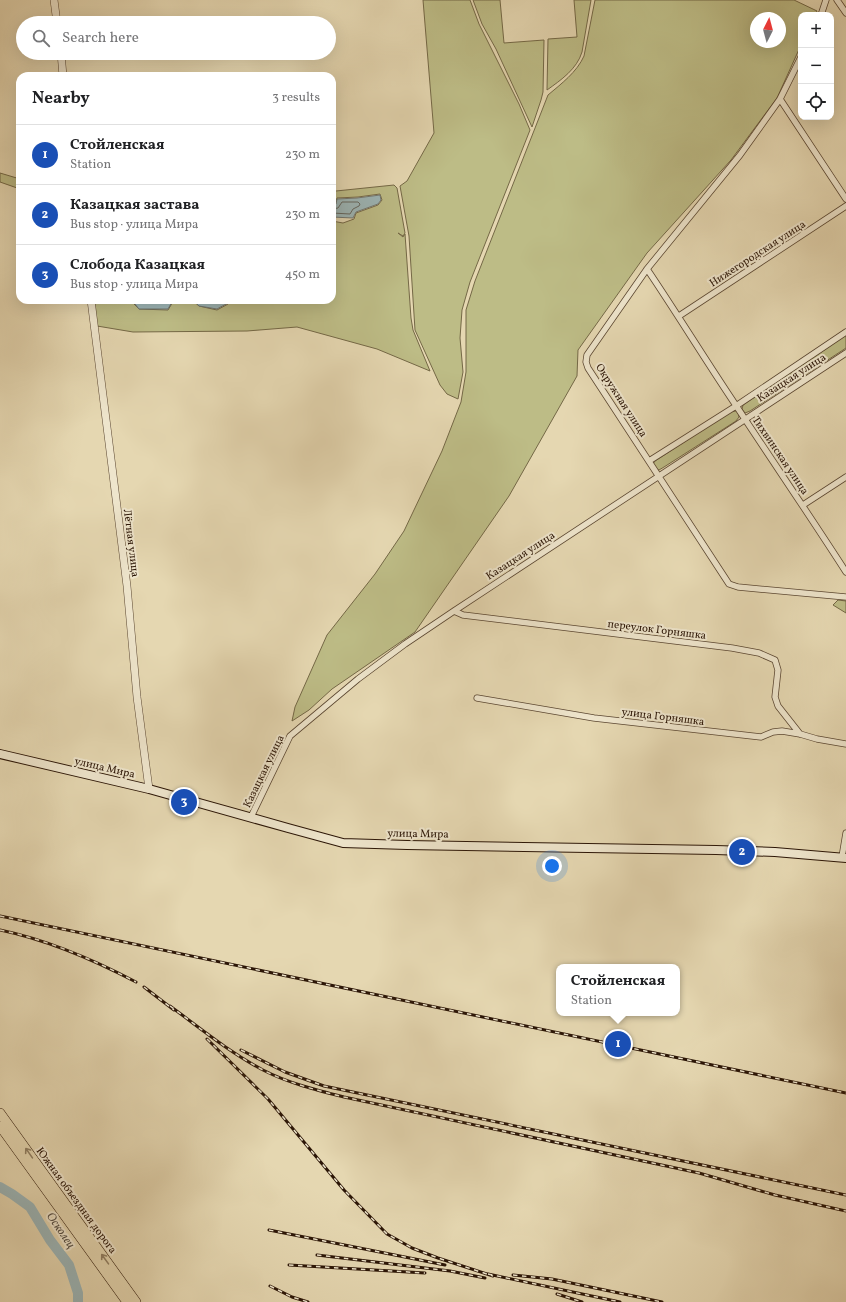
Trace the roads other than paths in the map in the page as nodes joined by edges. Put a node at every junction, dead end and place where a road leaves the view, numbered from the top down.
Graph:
1 (54, 0) edge
2 (826, 0) edge
3 (838, 0) edge
4 (822, 12) edge
5 (846, 13) edge
6 (56, 16) edge
7 (62, 60) edge
8 (798, 63) edge
9 (63, 72) edge
10 (780, 99) junction
11 (846, 199) edge
12 (846, 206) edge
13 (647, 269) junction
14 (92, 304) edge
15 (679, 316) junction
16 (846, 332) edge
17 (846, 353) edge
18 (736, 406) junction
19 (745, 419) junction
20 (649, 461) junction
21 (658, 476) junction
22 (846, 477) edge
23 (803, 505) junction
24 (846, 572) edge
25 (846, 597) edge
26 (454, 611) junction
27 (477, 698) dead end
28 (800, 734) junction
29 (846, 744) edge
30 (0, 754) edge
31 (149, 788) junction
32 (251, 817) junction
33 (846, 833) edge
34 (844, 857) edge
35 (0, 1113) edge
36 (0, 1126) edge
37 (127, 1302) edge
38 (136, 1302) edge

1 - 6 street
2 - 4 street
3 - 5 street
7 - 9 street
8 - 10 street, Окружная улица
10 - 11 street
10 - 13 street, Окружная улица
12 - 15 street, Нижегородская улица
13 - 15 street, Тихвинская улица
13 - 20 street, Окружная улица
14 - 31 street, Лётная улица
15 - 18 street, Тихвинская улица
16 - 18 street, Казацкая улица
17 - 19 street, Казацкая улица
18 - 19 street, Тихвинская улица
18 - 20 street, Казацкая улица
19 - 21 street, Казацкая улица
19 - 23 street, Тихвинская улица
20 - 21 street, Окружная улица
21 - 25 street, Окружная улица
21 - 26 street, Казацкая улица
22 - 23 street
23 - 24 street, Тихвинская улица
26 - 28 street, переулок Горняшка
26 - 32 street, Казацкая улица
27 - 28 street, улица Горняшка
28 - 29 street, улица Горняшка
30 - 31 main road, улица Мира
31 - 32 main road, улица Мира
32 - 34 main road, улица Мира
33 - 34 street
38 -> 35 main road, Южная объездная дорога
36 - 37 main road, Южная объездная дорога

